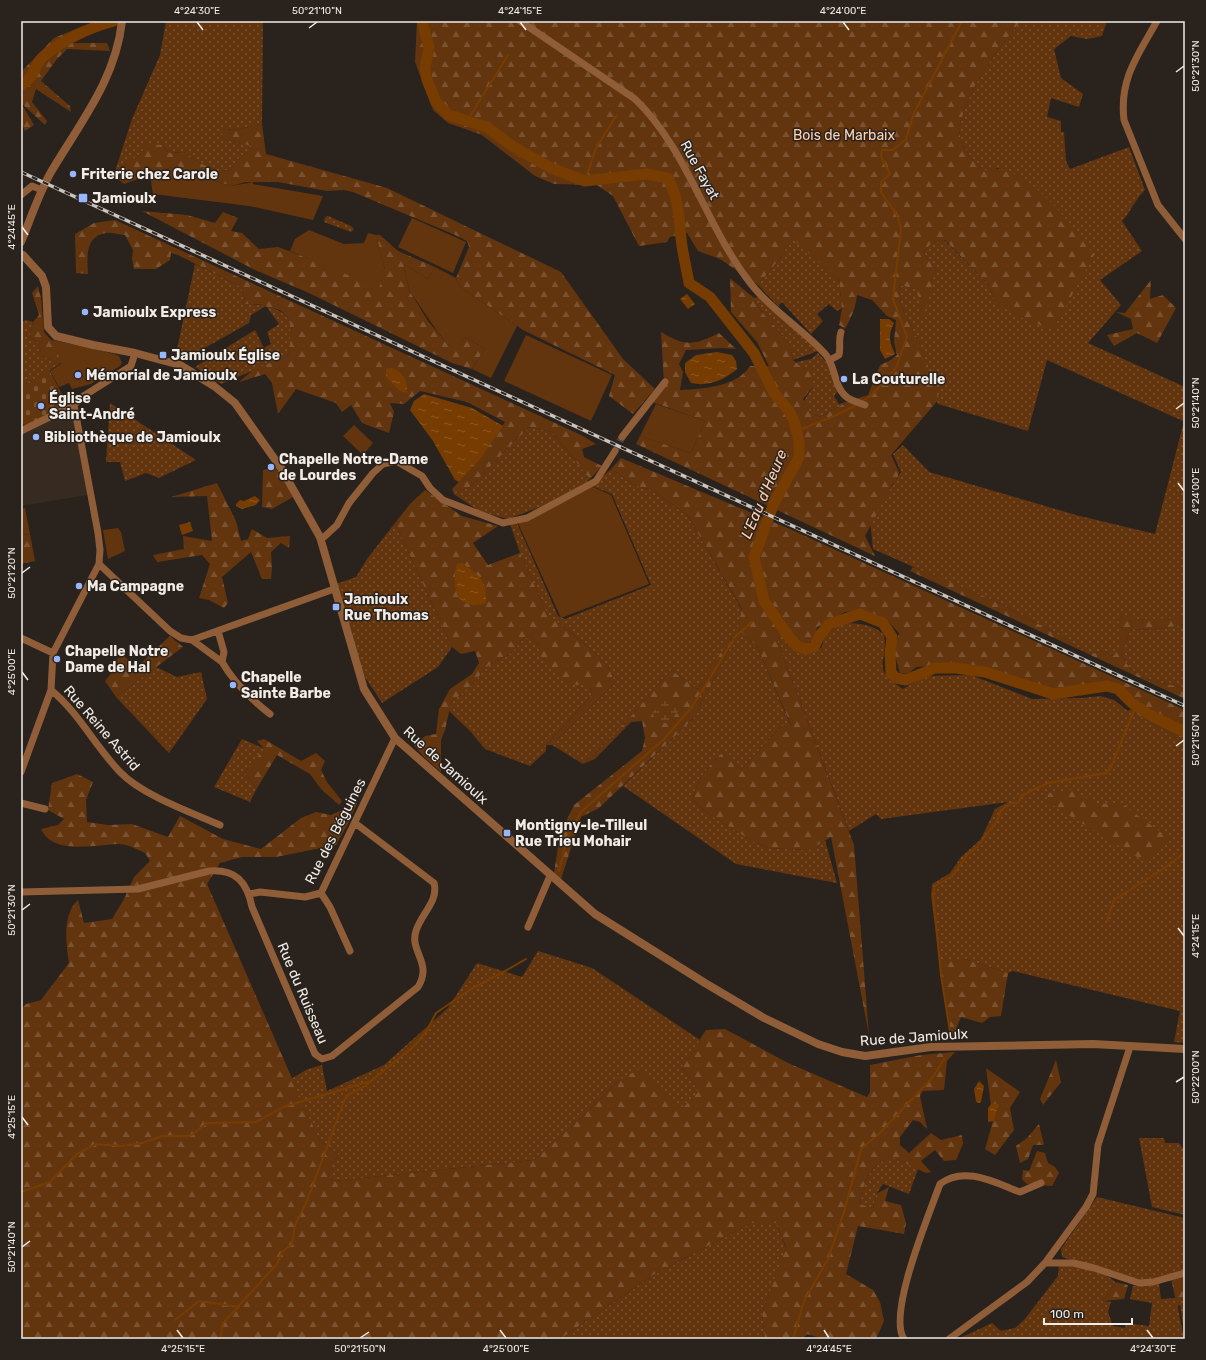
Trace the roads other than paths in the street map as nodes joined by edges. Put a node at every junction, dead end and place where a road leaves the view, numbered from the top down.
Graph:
1 (122, 21) edge
2 (520, 21) edge
3 (1157, 21) edge
4 (42, 190) junction
5 (21, 196) edge
6 (1185, 239) edge
7 (21, 242) edge
8 (22, 256) edge
9 (841, 332) dead end
10 (135, 353) junction
11 (830, 360) junction
12 (666, 382) dead end
13 (74, 405) junction
14 (865, 405) dead end
15 (21, 431) edge
16 (622, 436) tunnel mouth
17 (615, 451) tunnel mouth
18 (320, 537) junction
19 (100, 564) junction
20 (334, 589) junction
21 (218, 631) junction
22 (21, 638) edge
23 (192, 640) junction
24 (53, 653) junction
25 (222, 662) junction
26 (51, 690) junction
27 (270, 714) dead end
28 (395, 738) junction
29 (21, 772) edge
30 (21, 803) edge
31 (45, 809) dead end
32 (355, 823) junction
33 (220, 825) dead end
34 (550, 876) junction
35 (21, 892) edge
36 (321, 893) junction
37 (249, 894) junction
38 (528, 927) dead end
39 (350, 952) dead end
40 (1130, 1047) junction
41 (1185, 1049) edge
42 (1041, 1184) dead end
43 (1045, 1263) junction
44 (1185, 1273) edge
45 (904, 1339) edge
46 (949, 1339) edge

1 - 4 street
2 - 11 street, Rue Fayat
3 - 6 street
4 - 5 street
4 - 7 street
7 - 8 street
8 - 10 street, Rue de Jamioulx
9 - 11 street
10 - 13 street
10 - 18 street, Rue de Jamioulx
11 - 14 street, Rue Fayat
12 - 16 street
13 - 15 street
13 - 19 street
17 - 18 street
18 - 20 street, Rue de Jamioulx
19 - 23 street
19 - 24 street
20 - 21 street
20 - 28 street, Rue de Jamioulx
21 - 23 street
21 - 25 street
22 - 24 street
23 - 25 street
24 - 26 street
25 - 27 street
26 - 29 street
26 - 33 street, Rue Reine Astrid
28 - 32 street, Rue des Béguines
28 - 34 street, Rue de Jamioulx
30 - 31 street
32 - 36 street, Rue des Béguines
32 - 37 street, Rue du Ruisseau
34 - 38 street
34 - 40 street, Rue de Jamioulx
35 - 37 street
36 - 37 street, Rue des Béguines
36 - 39 street
40 - 41 street, Rue de Jamioulx
40 - 43 street
42 - 45 street
43 - 44 street
43 - 46 street

